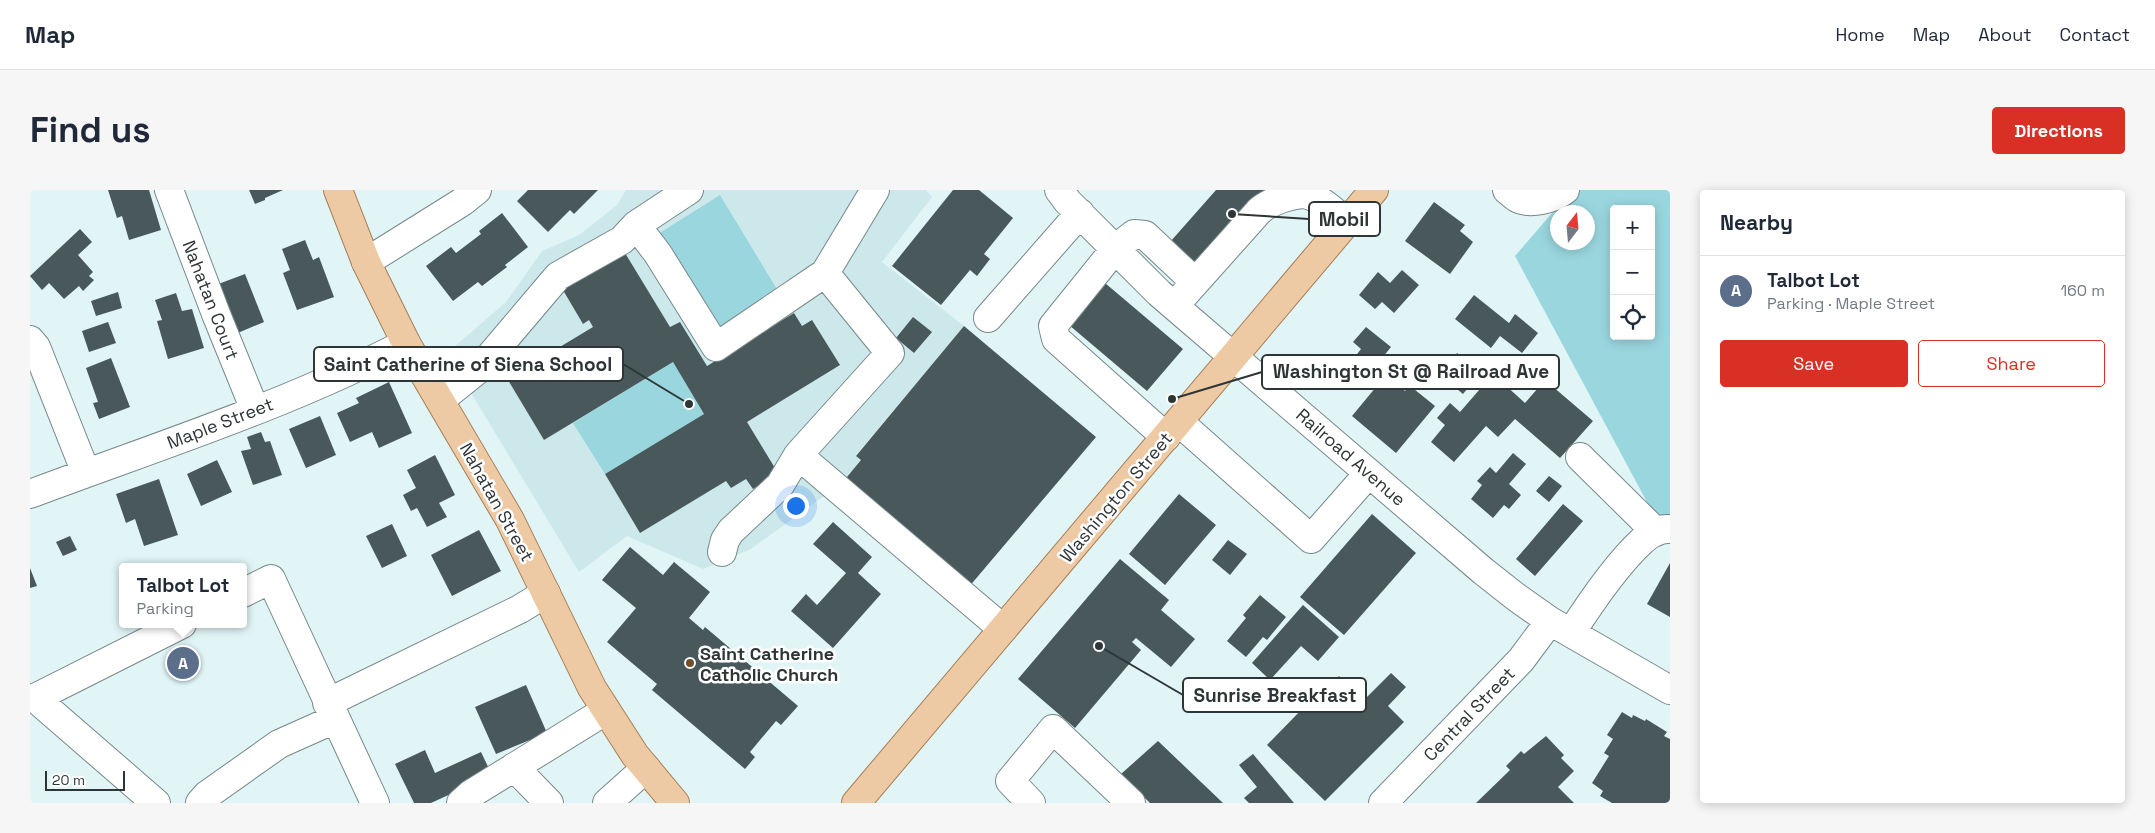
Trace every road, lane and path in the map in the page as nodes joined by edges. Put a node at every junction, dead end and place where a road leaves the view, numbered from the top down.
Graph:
1 (169, 190) edge
2 (338, 190) edge
3 (477, 190) edge
4 (689, 190) edge
5 (875, 190) edge
6 (1059, 190) edge
7 (1374, 190) edge
8 (1507, 190) edge
9 (1565, 190) edge
10 (1080, 213) junction
11 (1347, 222) junction
12 (636, 225) junction
13 (1115, 249) junction
14 (366, 262) junction
15 (825, 273) junction
16 (1195, 282) junction
17 (1174, 306) junction
18 (988, 318) dead end
19 (30, 340) edge
20 (406, 342) junction
21 (1234, 356) junction
22 (440, 400) junction
23 (255, 410) junction
24 (1172, 430) junction
25 (798, 454) junction
26 (1580, 457) dead end
27 (86, 473) junction
28 (1369, 473) junction
29 (30, 494) edge
30 (1663, 530) edge
31 (722, 552) dead end
32 (247, 592) edge
33 (546, 592) junction
34 (1561, 627) junction
35 (174, 628) edge
36 (1003, 630) junction
37 (1670, 690) edge
38 (331, 711) junction
39 (605, 711) junction
40 (514, 766) junction
41 (646, 768) junction
42 (156, 803) edge
43 (200, 803) edge
44 (375, 803) edge
45 (461, 803) edge
46 (549, 803) edge
47 (607, 803) edge
48 (674, 803) edge
49 (856, 803) edge
50 (1031, 803) edge
51 (1131, 803) edge
52 (1383, 803) edge

1 - 23 street, Nahatan Court
2 - 14 main road, Nahatan Street
3 - 14 street
4 - 12 street
5 - 15 street
6 - 10 street, Railroad Avenue
7 - 11 main road, Washington Street
8 - 9 street
10 - 13 street, Railroad Avenue
10 - 18 street
11 - 16 street
11 - 21 main road, Washington Street
12 - 15 street
12 - 22 street
13 - 16 street
13 - 17 street, Railroad Avenue
13 - 24 street
14 - 20 main road, Nahatan Street
15 - 25 street
16 - 17 street
17 - 21 street, Railroad Avenue
19 - 27 street
20 - 22 main road, Nahatan Street
20 - 23 street, Maple Street
21 - 24 main road, Washington Street
21 - 28 street, Railroad Avenue
22 - 33 main road, Nahatan Street
23 - 27 street, Maple Street
24 - 28 street
24 - 36 main road, Washington Street
25 - 31 street
25 - 36 street
26 - 30 street
27 - 29 street, Maple Street
28 - 34 street, Railroad Avenue
30 - 34 street, Central Street
32 - 38 street
33 - 38 street
33 - 39 main road, Nahatan Street
34 - 37 street, Railroad Avenue
34 - 52 street, Central Street
35 - 42 street
36 - 49 main road, Washington Street
38 - 43 street
38 - 44 street
39 - 40 street
39 - 41 main road, Nahatan Street
40 - 45 street
40 - 46 street
41 - 47 street
41 - 48 main road, Nahatan Street
50 - 51 street

